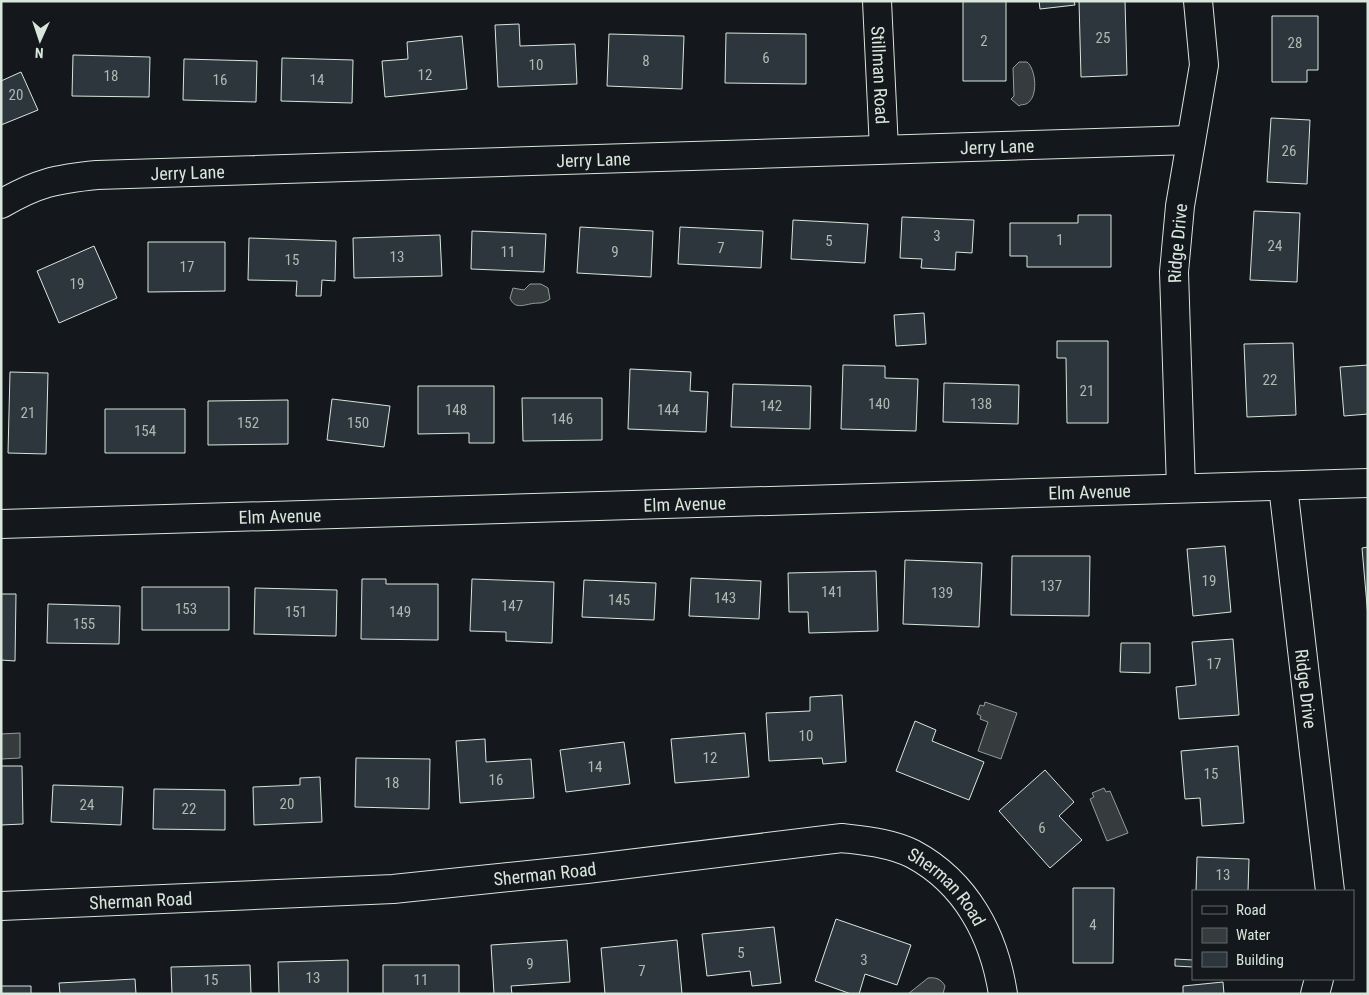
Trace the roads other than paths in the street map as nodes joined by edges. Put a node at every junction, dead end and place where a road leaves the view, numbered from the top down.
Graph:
1 (877, 1) edge
2 (1198, 1) edge
3 (1191, 140) junction
4 (884, 149) junction
5 (1, 204) edge
6 (1368, 483) edge
7 (1283, 486) junction
8 (1181, 488) junction
9 (1, 524) edge
10 (1330, 890) edge
11 (1, 906) edge
12 (1319, 980) edge
13 (1003, 994) edge
14 (1315, 994) edge

1 - 4 street, Stillman Road
2 - 3 street, Ridge Drive
3 - 4 street, Jerry Lane
3 - 8 street, Ridge Drive
4 - 5 street, Jerry Lane
6 - 7 street, Elm Avenue
7 - 8 street, Elm Avenue
7 - 10 street, Ridge Drive
8 - 9 street, Elm Avenue
11 - 13 street, Sherman Road
12 - 14 street

